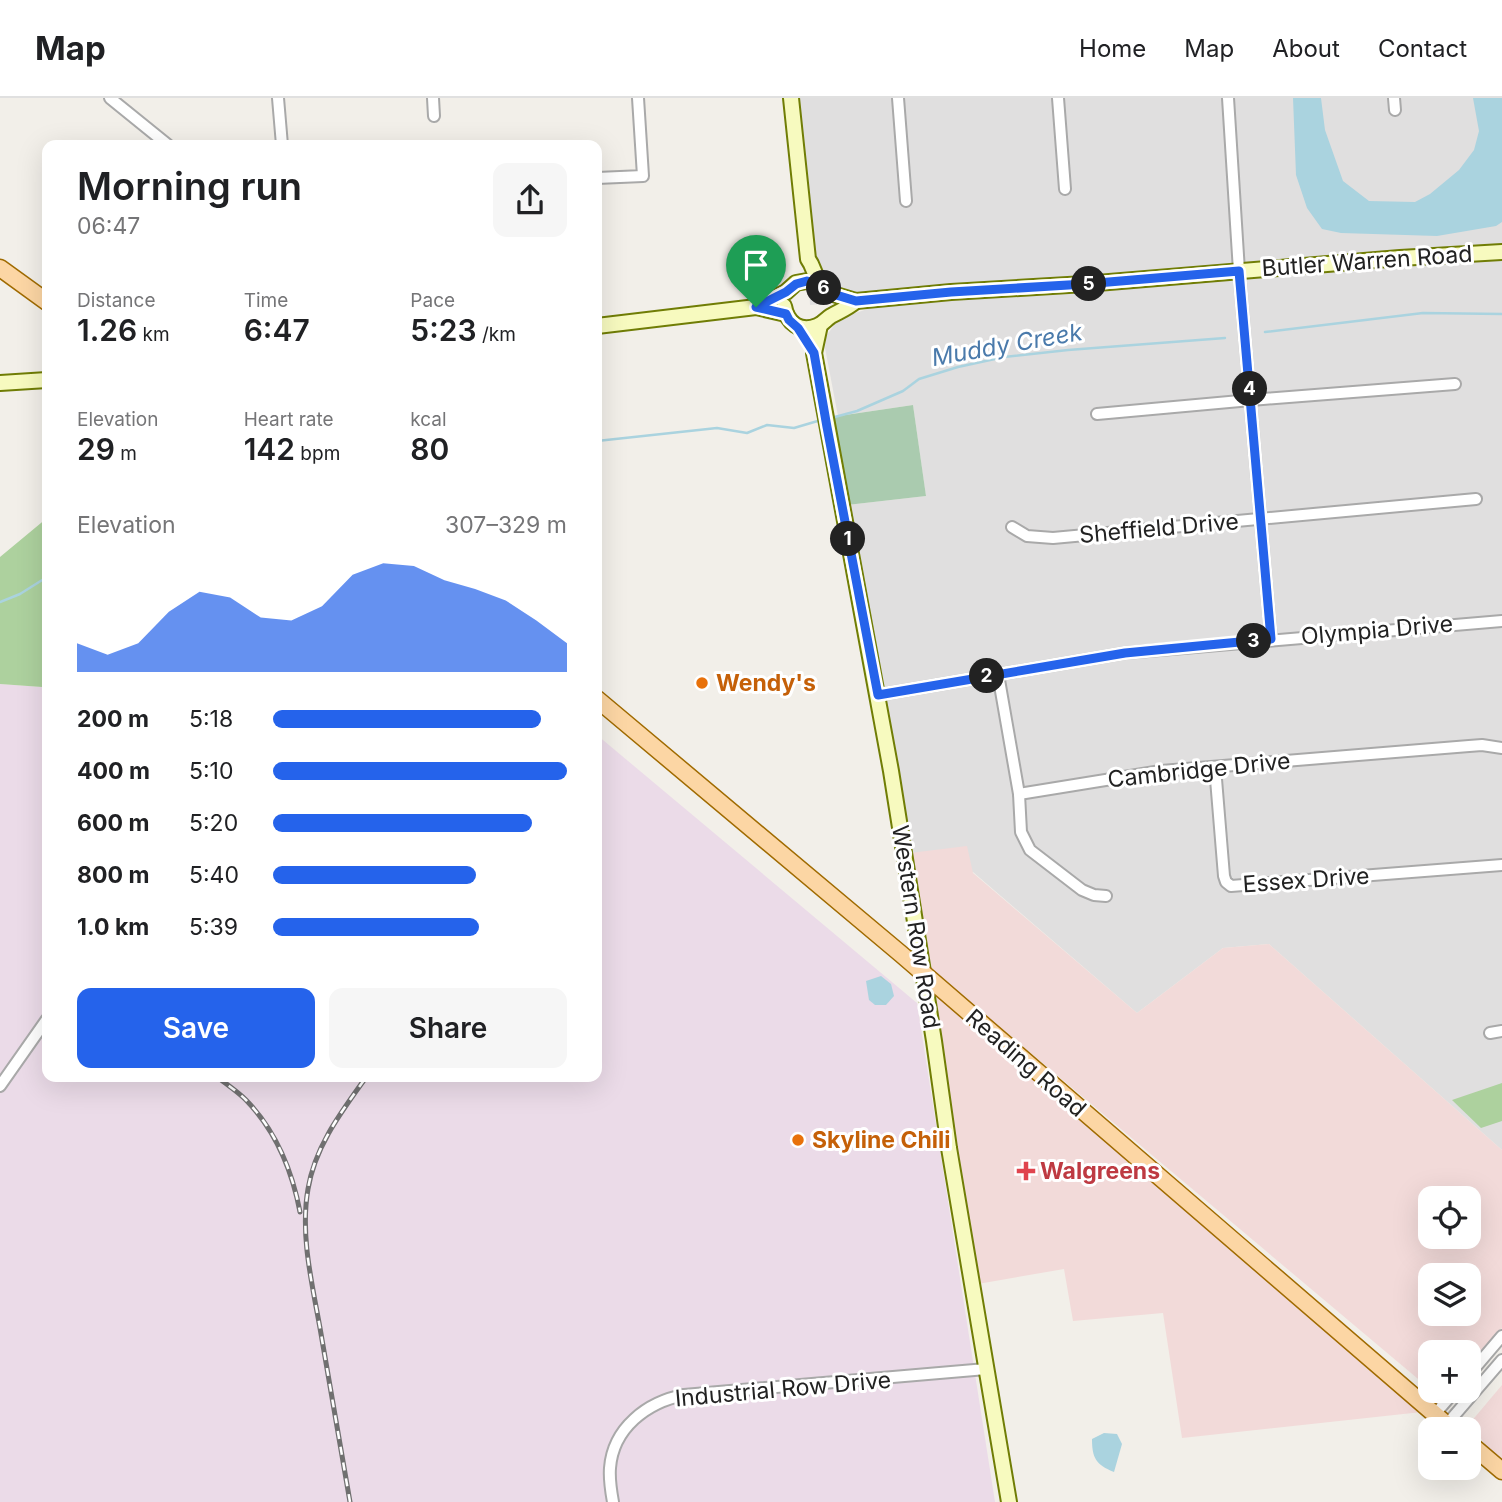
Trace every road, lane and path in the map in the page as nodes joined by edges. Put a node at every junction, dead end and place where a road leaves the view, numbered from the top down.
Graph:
1 (110, 98) edge
2 (278, 98) edge
3 (433, 98) edge
4 (638, 98) edge
5 (791, 98) edge
6 (898, 98) edge
7 (1058, 98) edge
8 (1228, 98) edge
9 (1394, 98) edge
10 (1395, 110) dead end
11 (434, 116) dead end
12 (162, 140) edge
13 (282, 140) edge
14 (602, 178) edge
15 (1065, 189) dead end
16 (906, 201) dead end
17 (1502, 252) edge
18 (808, 259) junction
19 (0, 268) edge
20 (1239, 271) junction
21 (823, 287) junction
22 (791, 288) junction
23 (42, 298) edge
24 (856, 301) junction
25 (756, 307) junction
26 (786, 314) junction
27 (824, 321) junction
28 (602, 325) edge
29 (798, 328) junction
30 (814, 353) junction
31 (42, 380) edge
32 (0, 383) edge
33 (1455, 384) dead end
34 (1251, 400) junction
35 (1097, 414) dead end
36 (1476, 499) dead end
37 (1261, 519) junction
38 (1012, 527) dead end
39 (1502, 621) edge
40 (1271, 639) junction
41 (998, 674) junction
42 (878, 695) junction
43 (602, 703) edge
44 (1502, 748) edge
45 (1215, 767) junction
46 (1019, 794) junction
47 (1502, 865) edge
48 (1107, 897) dead end
49 (924, 975) junction
50 (42, 1026) edge
51 (1502, 1031) edge
52 (1490, 1033) dead end
53 (0, 1086) edge
54 (1502, 1336) edge
55 (1502, 1360) edge
56 (1481, 1361) edge
57 (986, 1369) junction
58 (1438, 1417) edge
59 (1450, 1417) edge
60 (1481, 1453) edge
61 (1502, 1471) edge
62 (612, 1502) edge
63 (1009, 1502) edge

1 - 12 street
2 - 13 street
3 - 11 street
4 - 14 street
5 - 18 street
6 - 16 street
7 - 15 street
8 - 20 street
9 - 10 street
17 - 20 street, Butler Warren Road
18 - 21 street
18 - 22 street
19 - 23 main road
20 - 24 street, Butler Warren Road
20 - 34 street
21 - 22 street, Butler Warren Road
21 - 24 street, Butler Warren Road
21 - 27 street
22 - 25 street, Butler Warren Road
22 - 26 street
24 - 27 street, Butler Warren Road
25 - 26 street, Butler Warren Road
25 - 28 street, Butler Warren Road
26 - 29 street
27 - 29 street, Butler Warren Road
27 - 30 street, Western Row Road
29 - 30 street, Western Row Road
30 - 42 street, Western Row Road
31 - 32 street
33 - 34 street
34 - 35 street
34 - 37 street
36 - 37 street, Sheffield Drive
37 - 38 street, Sheffield Drive
37 - 40 street
39 - 40 street, Olympia Drive
40 - 41 street, Olympia Drive
41 - 42 street, Olympia Drive
41 - 46 street
42 - 49 street, Western Row Road
43 - 49 main road, Reading Road
44 - 45 street, Cambridge Drive
45 - 46 street, Cambridge Drive
45 - 47 street, Essex Drive
46 - 48 street
49 - 57 street, Western Row Road
49 - 58 main road, Reading Road
50 - 53 street
51 - 52 street
54 - 56 street
55 - 59 street
57 - 62 street, Industrial Row Drive
57 - 63 street, Western Row Road
60 - 61 main road

